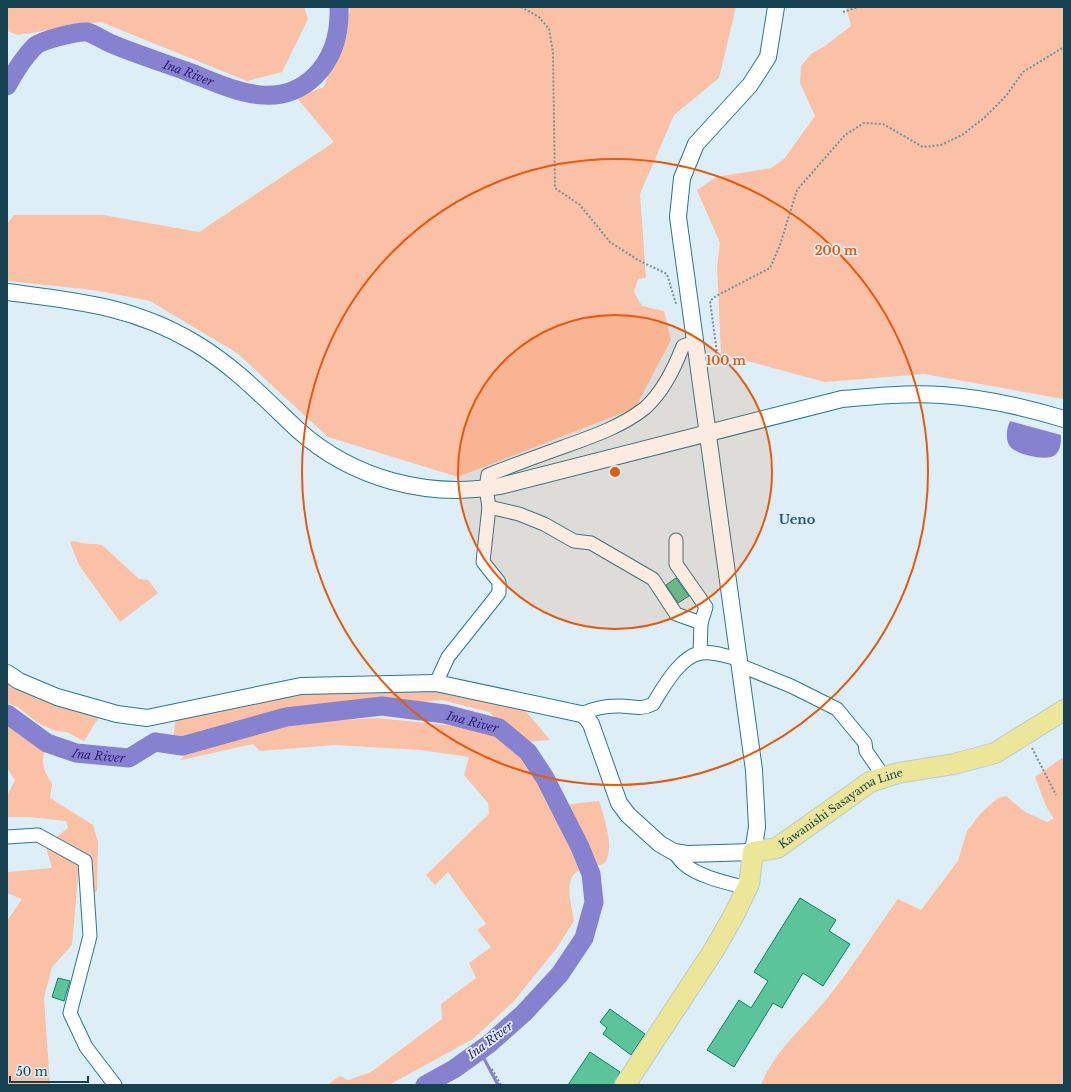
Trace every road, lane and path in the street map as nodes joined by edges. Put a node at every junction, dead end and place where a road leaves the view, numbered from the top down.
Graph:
1 (521, 7) edge
2 (776, 7) edge
3 (858, 7) edge
4 (843, 12) dead end
5 (1064, 47) edge
6 (7, 292) edge
7 (677, 311) dead end
8 (695, 342) junction
9 (699, 369) junction
10 (1064, 419) edge
11 (707, 433) junction
12 (486, 488) junction
13 (489, 507) junction
14 (676, 540) dead end
15 (700, 623) junction
16 (700, 653) junction
17 (738, 662) junction
18 (7, 673) edge
19 (436, 683) junction
20 (1064, 710) edge
21 (580, 714) junction
22 (1024, 735) junction
23 (884, 777) junction
24 (1056, 795) dead end
25 (7, 837) edge
26 (674, 852) junction
27 (753, 852) junction
28 (747, 888) junction
29 (492, 1069) dead end
30 (115, 1085) edge
31 (501, 1085) edge
32 (625, 1085) edge

1 - 7 path
2 - 8 street
3 - 4 path
5 - 9 path
6 - 12 street
8 - 9 street
8 - 12 street
9 - 11 street
10 - 11 street
11 - 12 street
11 - 17 street
12 - 13 street
13 - 15 street
13 - 19 street
14 - 15 street
15 - 16 street
16 - 17 street
16 - 21 street
17 - 23 street
17 - 27 street
18 - 19 street
19 - 21 street
20 - 22 main road, Kawanishi Sasayama Line
21 - 26 street
22 - 23 main road, Kawanishi Sasayama Line
22 - 24 path
23 - 27 main road, Kawanishi Sasayama Line
25 - 30 street
26 - 27 street
26 - 28 street
27 - 28 main road
28 - 32 main road
29 - 31 path

